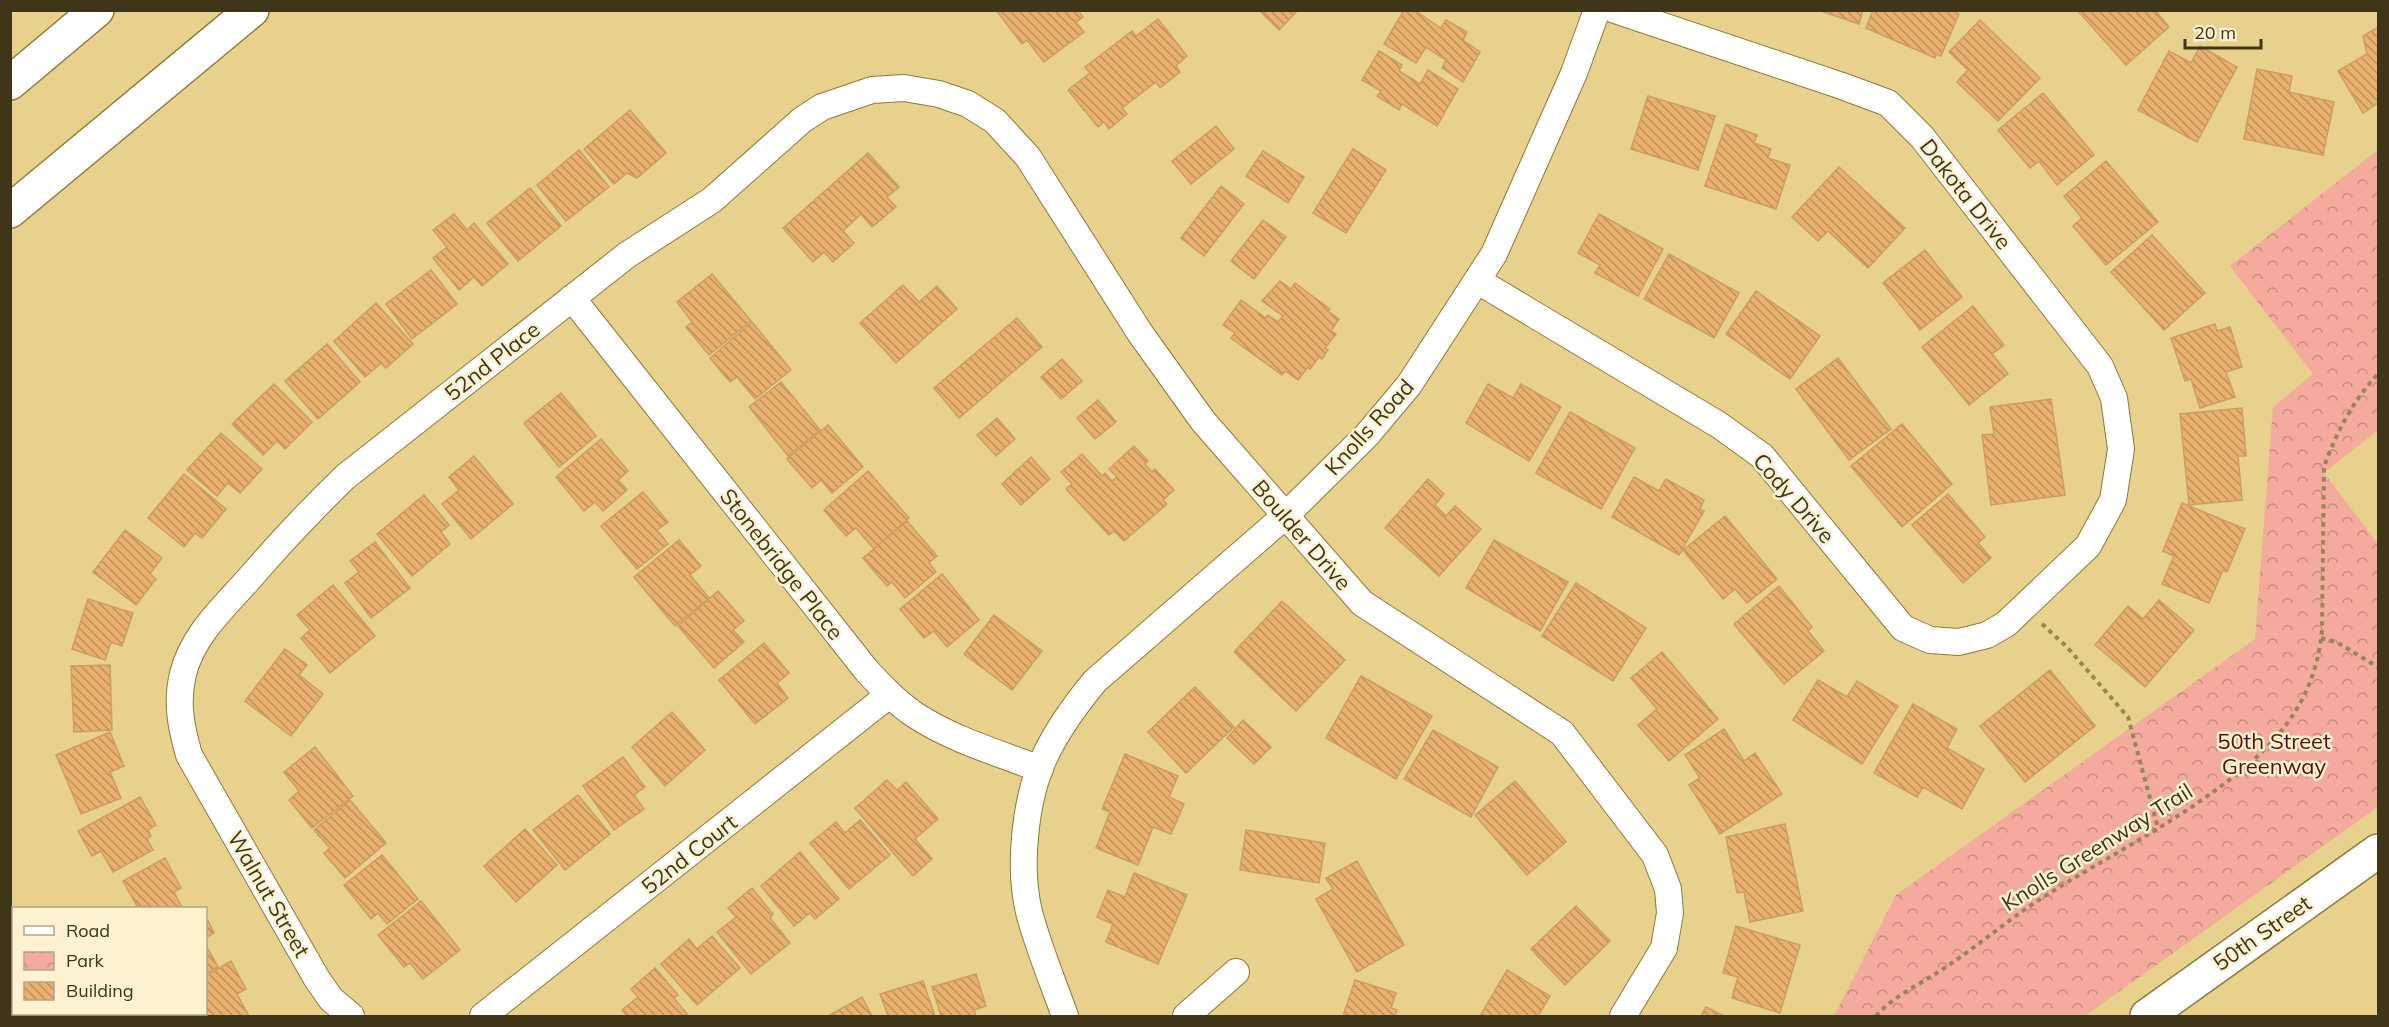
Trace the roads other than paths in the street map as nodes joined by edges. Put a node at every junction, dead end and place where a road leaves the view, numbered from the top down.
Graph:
1 (97, 10) edge
2 (252, 10) edge
3 (1597, 10) edge
4 (1615, 10) edge
5 (10, 82) edge
6 (939, 94) joint
7 (10, 211) edge
8 (1478, 281) junction
9 (572, 298) junction
10 (1286, 516) junction
11 (2015, 616) joint
12 (889, 695) junction
13 (195, 765) joint
14 (1040, 769) junction
15 (2379, 851) edge
16 (1236, 972) dead end
17 (486, 1014) edge
18 (351, 1017) edge
19 (1065, 1017) edge
20 (1186, 1017) edge
21 (1623, 1017) edge
22 (2146, 1017) edge

1 - 5 main road
2 - 7 main road
3 - 8 street, Knolls Road
4 - 11 street, Dakota Drive
6 - 9 street, 52nd Place
6 - 10 street, Boulder Drive
8 - 10 street, Knolls Road
8 - 11 street, Cody Drive
9 - 12 street, Stonebridge Place
9 - 13 street, 52nd Place
10 - 14 street, Knolls Road
10 - 21 street, Boulder Drive
12 - 14 street, Stonebridge Place
12 - 17 street, 52nd Court
13 - 18 street, Walnut Street
14 - 19 street, Knolls Road
15 - 22 main road, 50th Street
16 - 20 street

